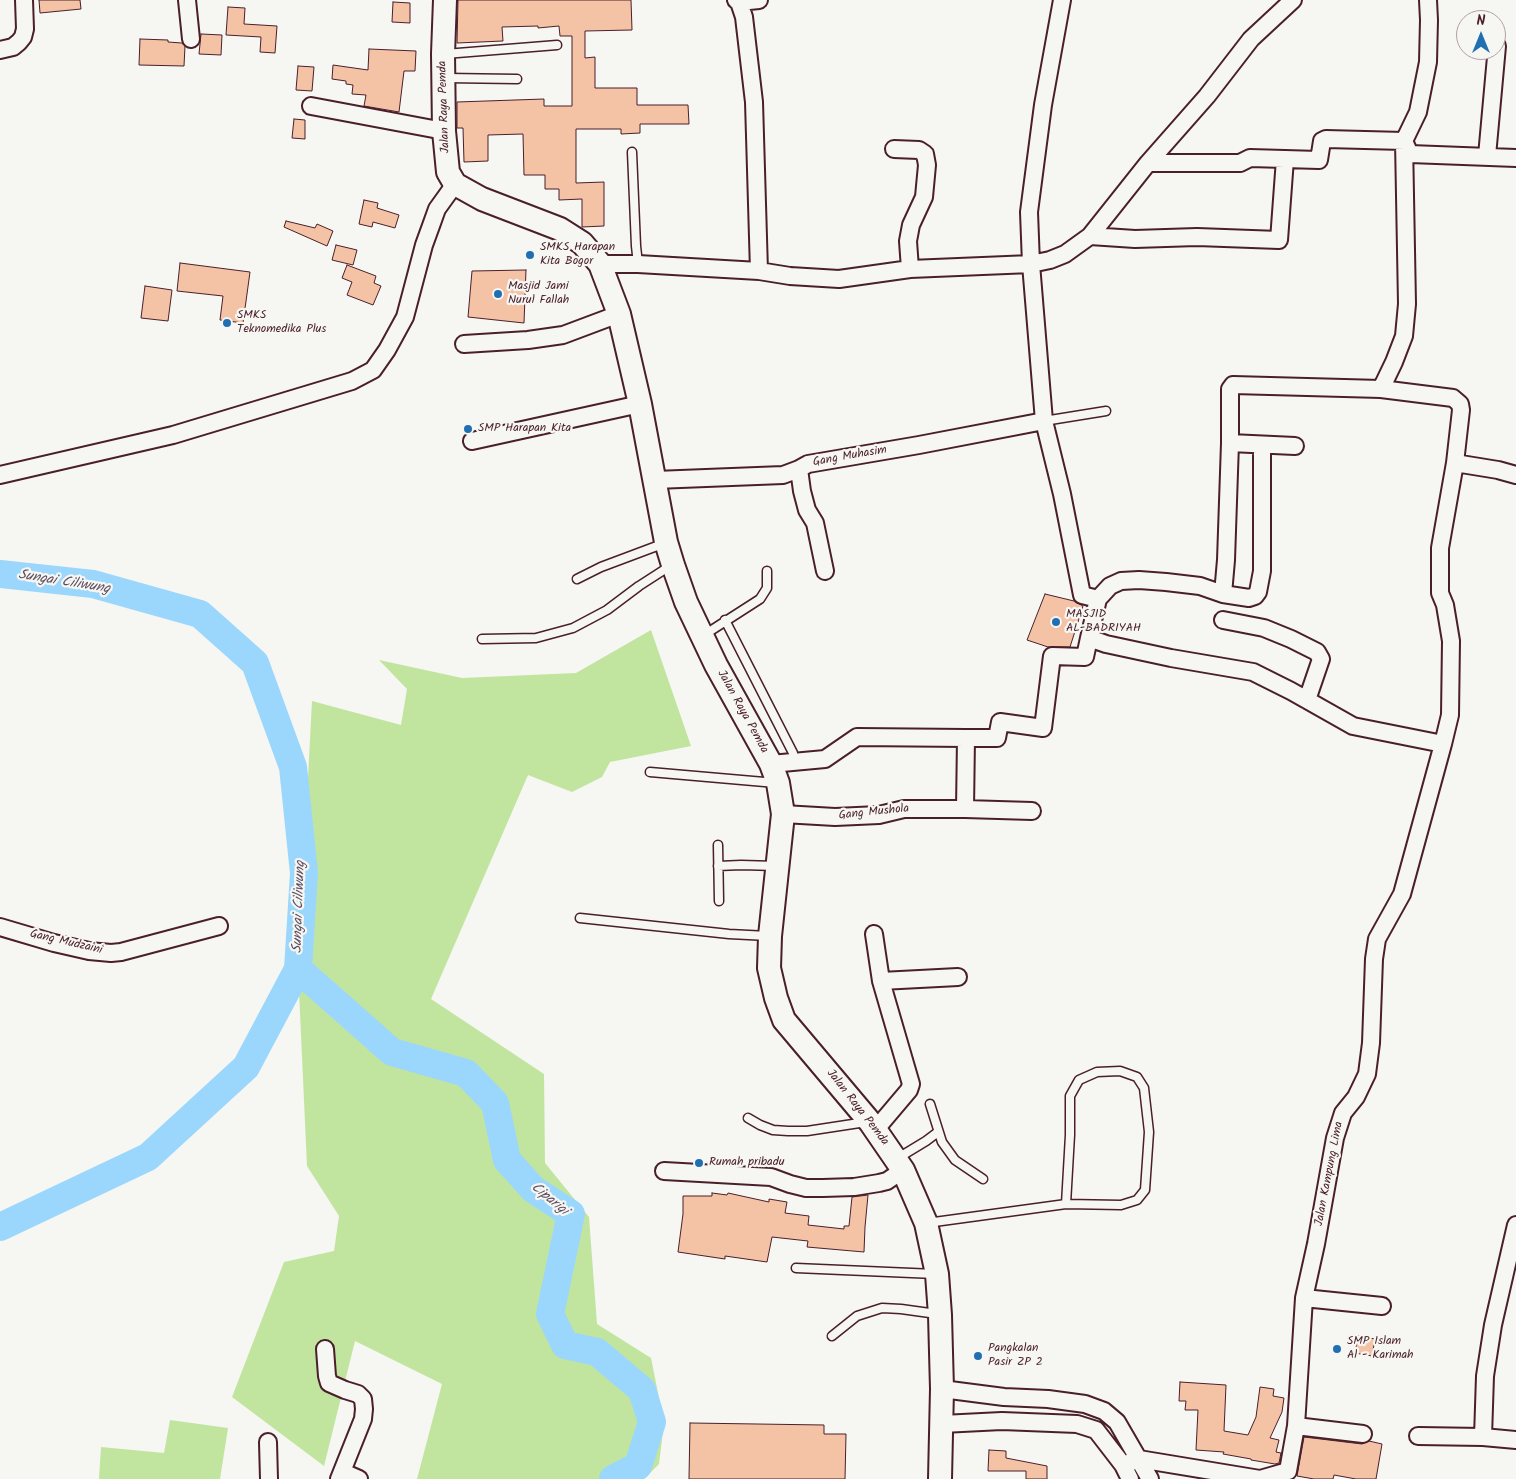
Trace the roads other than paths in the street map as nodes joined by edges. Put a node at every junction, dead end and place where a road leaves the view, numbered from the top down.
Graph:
1 (24, 0) edge
2 (187, 0) edge
3 (445, 0) edge
4 (759, 0) edge
5 (1062, 0) edge
6 (1293, 0) edge
7 (1428, 0) edge
8 (738, 1) edge
9 (191, 39) dead end
10 (557, 45) dead end
11 (0, 50) edge
12 (443, 54) junction
13 (1496, 60) edge
14 (443, 78) junction
15 (517, 80) dead end
16 (311, 106) dead end
17 (444, 131) junction
18 (1404, 140) junction
19 (894, 150) dead end
20 (632, 152) dead end
21 (1487, 156) junction
22 (1516, 158) edge
23 (1286, 159) junction
24 (1148, 163) junction
25 (455, 184) junction
26 (1090, 236) junction
27 (600, 264) junction
28 (638, 264) junction
29 (1031, 264) junction
30 (910, 269) junction
31 (759, 271) junction
32 (619, 314) junction
33 (464, 344) dead end
34 (1381, 389) junction
35 (640, 404) junction
36 (1106, 411) dead end
37 (1044, 421) junction
38 (472, 441) dead end
39 (1230, 443) junction
40 (1295, 446) dead end
41 (1262, 450) dead end
42 (1455, 463) junction
43 (799, 469) junction
44 (0, 476) edge
45 (1516, 476) edge
46 (656, 480) junction
47 (666, 542) junction
48 (673, 565) junction
49 (767, 571) dead end
50 (825, 571) dead end
51 (577, 579) dead end
52 (1223, 594) junction
53 (1098, 599) junction
54 (725, 620) junction
55 (1223, 620) dead end
56 (702, 636) junction
57 (1090, 638) junction
58 (482, 639) dead end
59 (1308, 700) junction
60 (966, 738) junction
61 (1443, 744) junction
62 (793, 753) joint
63 (772, 768) junction
64 (650, 772) dead end
65 (965, 809) junction
66 (1032, 811) dead end
67 (783, 814) junction
68 (718, 845) dead end
69 (718, 866) junction
70 (778, 866) junction
71 (719, 901) dead end
72 (580, 918) dead end
73 (219, 926) dead end
74 (0, 927) edge
75 (874, 934) dead end
76 (770, 936) junction
77 (958, 977) dead end
78 (881, 981) junction
79 (930, 1104) dead end
80 (748, 1118) dead end
81 (873, 1125) junction
82 (938, 1132) junction
83 (900, 1165) junction
84 (664, 1172) dead end
85 (983, 1179) dead end
86 (1066, 1204) junction
87 (926, 1223) junction
88 (1515, 1232) edge
89 (796, 1268) dead end
90 (937, 1274) junction
91 (1304, 1298) junction
92 (1382, 1306) dead end
93 (940, 1315) junction
94 (832, 1336) dead end
95 (325, 1349) dead end
96 (942, 1389) junction
97 (1048, 1399) junction
98 (1046, 1423) junction
99 (942, 1424) junction
100 (1296, 1426) junction
101 (1363, 1434) dead end
102 (1418, 1436) dead end
103 (1483, 1437) junction
104 (1516, 1440) edge
105 (268, 1442) dead end
106 (1139, 1459) junction
107 (1126, 1472) edge
108 (341, 1476) edge
109 (269, 1479) edge
110 (359, 1479) edge
111 (940, 1479) edge
112 (1150, 1479) edge

1 - 11 street
2 - 9 street
3 - 12 main road, Jalan Raya Pemda
4 - 8 street
5 - 29 street
6 - 24 street
7 - 18 street
8 - 31 street
10 - 12 lane
12 - 14 main road, Jalan Raya Pemda
13 - 21 street
14 - 15 lane
14 - 17 main road, Jalan Raya Pemda
16 - 17 street
17 - 25 main road, Jalan Raya Pemda
18 - 21 street
18 - 23 street
18 - 34 street
19 - 30 street
20 - 28 lane
21 - 22 street
23 - 24 street
23 - 26 street
24 - 26 street
25 - 27 main road, Jalan Raya Pemda
25 - 44 street
26 - 29 street
27 - 28 street
27 - 32 main road, Jalan Raya Pemda
28 - 31 street
29 - 30 street
29 - 37 street
30 - 31 street
32 - 33 street
32 - 35 main road, Jalan Raya Pemda
34 - 39 street
34 - 42 street, Jalan Kampung Lima
35 - 38 street
35 - 46 main road, Jalan Raya Pemda
36 - 37 lane
37 - 43 street, Gang Muhasim
37 - 53 street
39 - 40 street
39 - 52 street
41 - 52 street
42 - 45 street
42 - 61 street, Jalan Kampung Lima
43 - 46 street, Gang Muhasim
43 - 50 street
46 - 47 main road, Jalan Raya Pemda
47 - 48 main road, Jalan Raya Pemda
47 - 51 lane
48 - 56 main road, Jalan Raya Pemda
48 - 58 lane
49 - 54 lane
52 - 53 street
53 - 57 street
54 - 56 lane
54 - 62 lane
55 - 59 street
56 - 63 main road, Jalan Raya Pemda
57 - 59 street
57 - 60 street
59 - 61 street
60 - 63 street
60 - 65 street
61 - 91 street, Jalan Kampung Lima
62 - 63 street
63 - 64 lane
63 - 67 main road, Jalan Raya Pemda
65 - 66 street, Gang Mushola
65 - 67 street, Gang Mushola
67 - 70 main road, Jalan Raya Pemda
68 - 69 lane
69 - 70 lane
69 - 71 lane
70 - 76 main road, Jalan Raya Pemda
72 - 76 lane
73 - 74 street, Gang Mudzaini
75 - 78 street
76 - 81 main road, Jalan Raya Pemda
77 - 78 street
78 - 81 street
79 - 82 lane
80 - 81 lane
81 - 83 main road, Jalan Raya Pemda
82 - 83 lane
82 - 85 lane
83 - 84 street
83 - 87 main road, Jalan Raya Pemda
86 - 86 lane
86 - 87 lane
87 - 90 main road, Jalan Raya Pemda
88 - 103 street
89 - 90 lane
90 - 93 main road, Jalan Raya Pemda
91 - 92 street
91 - 100 street, Jalan Kampung Lima
93 - 94 lane
93 - 96 main road, Jalan Raya Pemda
95 - 108 street
96 - 97 street
96 - 99 main road, Jalan Raya Pemda
97 - 98 street
97 - 106 street
98 - 99 street
98 - 107 street
99 - 111 main road, Jalan Raya Pemda
100 - 101 street
100 - 106 street, Jalan Kampung Lima
102 - 103 street
103 - 104 street
105 - 109 street
106 - 107 street
106 - 112 street
108 - 110 street

